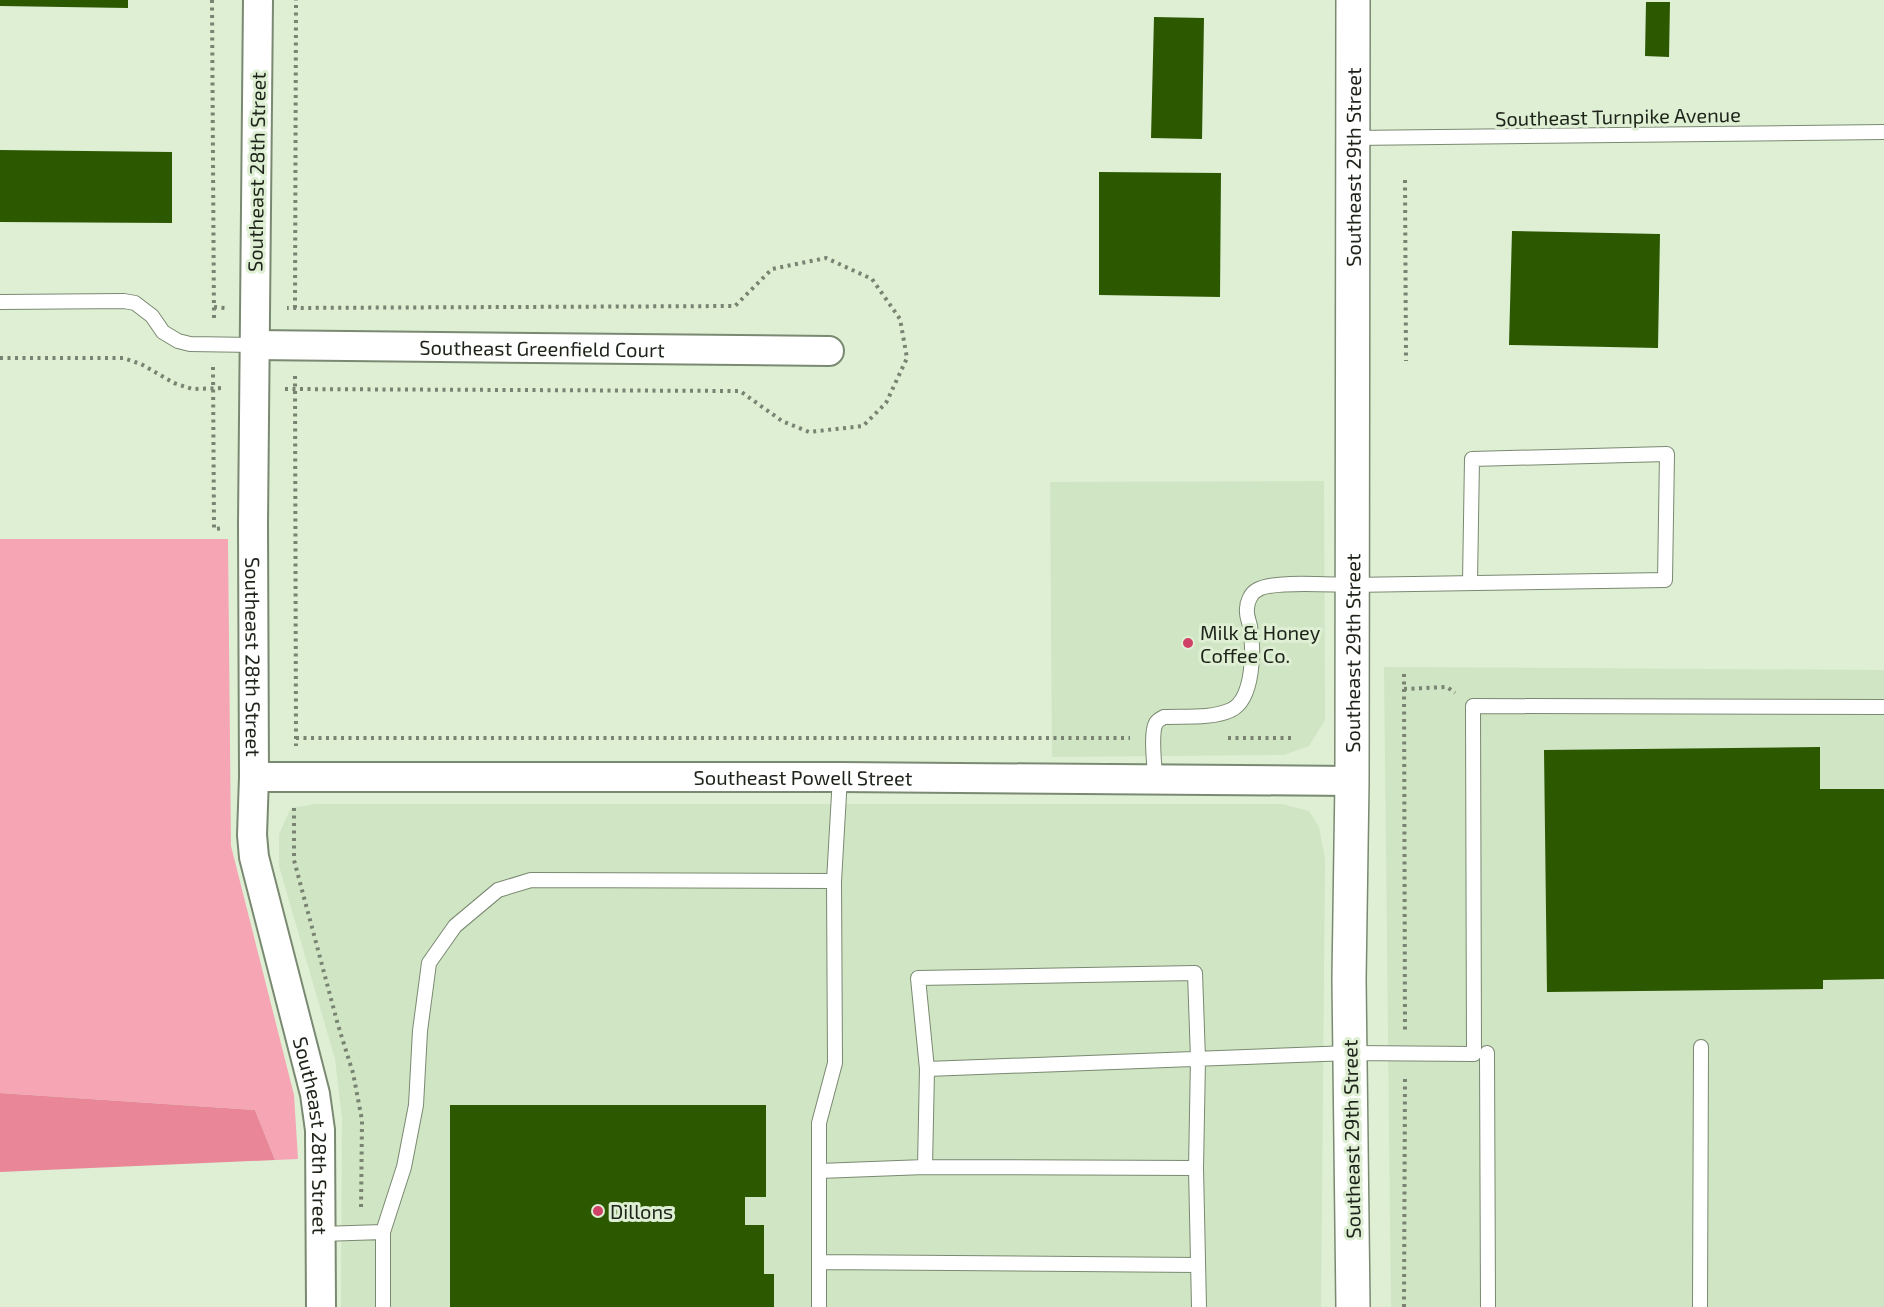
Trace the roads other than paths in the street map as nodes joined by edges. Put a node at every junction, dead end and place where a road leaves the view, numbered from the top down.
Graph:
1 (258, 0) edge
2 (1353, 0) edge
3 (1884, 132) edge
4 (1353, 138) junction
5 (0, 302) edge
6 (254, 345) junction
7 (829, 351) dead end
8 (1470, 582) junction
9 (1352, 585) junction
10 (1884, 707) edge
11 (254, 777) junction
12 (840, 777) junction
13 (1155, 779) junction
14 (1352, 781) junction
15 (834, 880) junction
16 (1701, 1047) dead end
17 (1350, 1053) junction
18 (1487, 1053) dead end
19 (1198, 1059) junction
20 (927, 1069) junction
21 (925, 1167) junction
22 (1196, 1168) junction
23 (819, 1171) junction
24 (383, 1232) junction
25 (321, 1234) junction
26 (819, 1262) junction
27 (1198, 1265) junction
28 (321, 1307) edge
29 (383, 1307) edge
30 (819, 1307) edge
31 (1199, 1307) edge
32 (1353, 1307) edge
33 (1488, 1307) edge
34 (1700, 1307) edge

1 - 6 street, Southeast 28th Street
2 - 4 main road, Southeast 29th Street
3 - 4 lane, Southeast Turnpike Avenue
4 - 9 main road, Southeast 29th Street
5 - 6 lane
6 - 7 street, Southeast Greenfield Court
6 - 11 street, Southeast 28th Street
8 - 8 lane
8 - 9 lane
9 - 13 lane
9 - 14 main road, Southeast 29th Street
10 - 17 lane
11 - 12 street, Southeast Powell Street
11 - 25 street, Southeast 28th Street
12 - 13 street, Southeast Powell Street
12 - 15 lane
13 - 14 street, Southeast Powell Street
14 - 17 main road, Southeast 29th Street
15 - 23 lane
15 - 24 lane
16 - 34 lane
17 - 19 lane
17 - 32 main road, Southeast 29th Street
18 - 33 lane
19 - 20 lane
19 - 20 lane
19 - 22 lane
20 - 21 lane
21 - 22 lane
21 - 23 lane
22 - 27 lane
23 - 26 lane
24 - 25 lane
24 - 29 lane
25 - 28 street, Southeast 28th Street
26 - 27 lane
26 - 30 lane
27 - 31 lane

